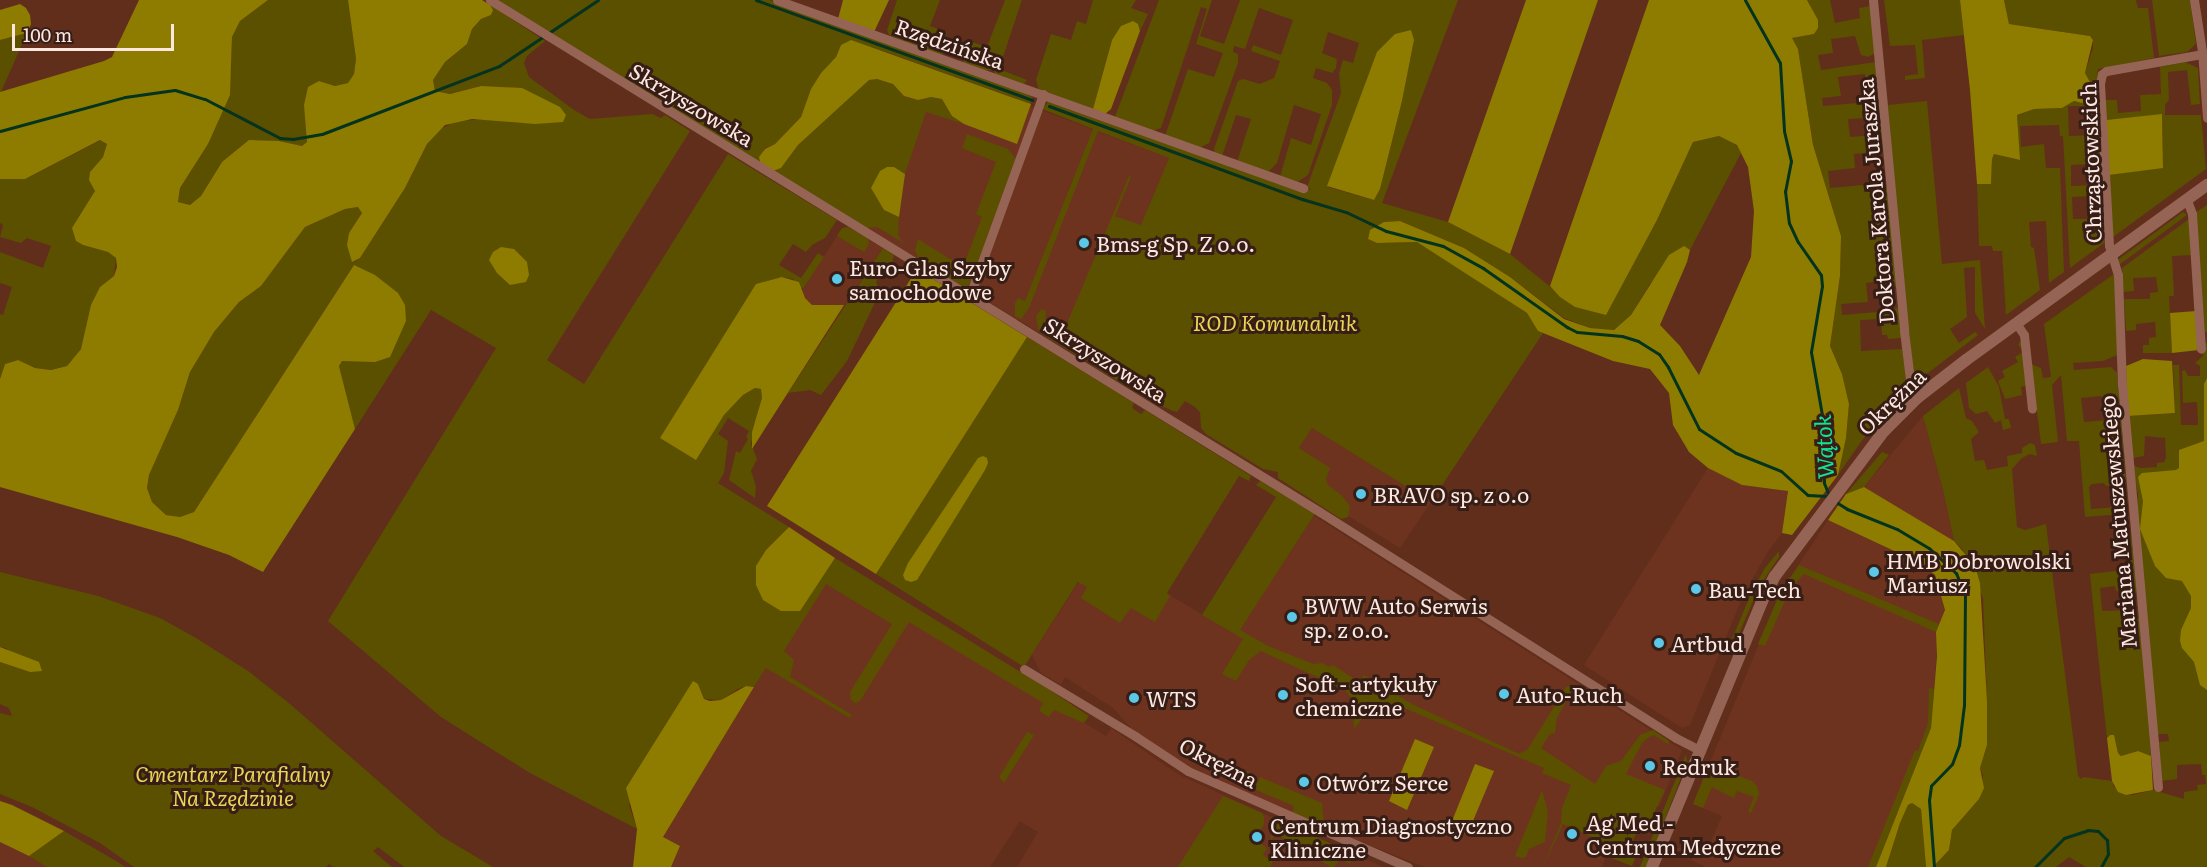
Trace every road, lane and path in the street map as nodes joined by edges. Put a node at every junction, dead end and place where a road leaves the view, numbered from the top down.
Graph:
1 (490, 0) edge
2 (777, 0) edge
3 (1874, 0) edge
4 (2194, 0) edge
5 (2202, 54) junction
6 (1043, 94) junction
7 (2207, 118) edge
8 (2207, 185) edge
9 (1303, 188) dead end
10 (2187, 200) junction
11 (2112, 254) junction
12 (970, 295) junction
13 (2016, 323) junction
14 (2201, 350) dead end
15 (1917, 398) junction
16 (2032, 409) dead end
17 (1024, 669) dead end
18 (1701, 751) junction
19 (2158, 787) dead end
20 (1408, 867) edge
21 (1652, 867) edge

1 - 12 street, Skrzyszowska
2 - 6 street, Rzędzińska
3 - 15 street, Doktora Karola Juraszka
4 - 5 street
5 - 7 street
5 - 11 street, Chrząstowskich
6 - 9 street, Rzędzińska
6 - 12 street
8 - 10 street, Okrężna
10 - 11 street, Okrężna
10 - 14 street
11 - 13 street, Okrężna
11 - 19 street, Mariana Matuszewskiego
12 - 18 street, Skrzyszowska
13 - 15 street, Okrężna
13 - 16 street
15 - 18 street, Okrężna
17 - 20 street, Okrężna
18 - 21 street, Okrężna

